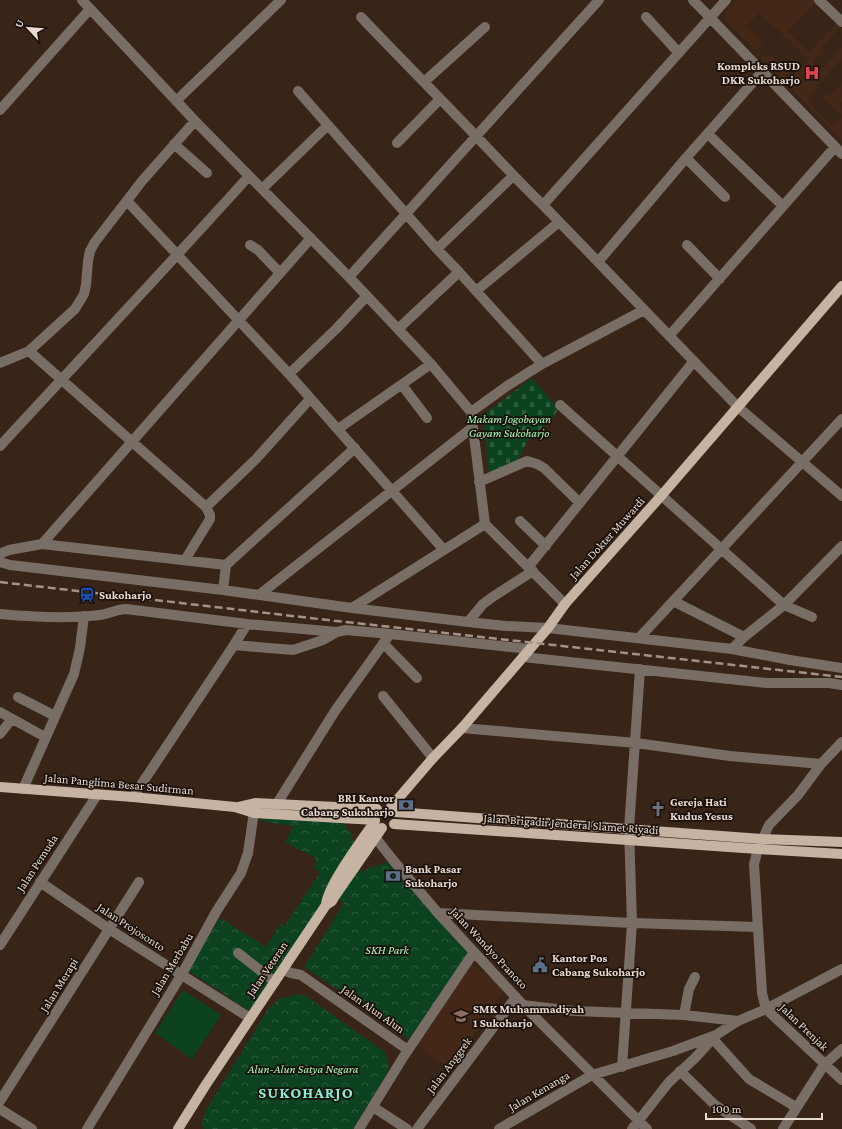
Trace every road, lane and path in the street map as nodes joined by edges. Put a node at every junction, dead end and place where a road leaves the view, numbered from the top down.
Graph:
1 (82, 0) edge
2 (281, 0) edge
3 (599, 0) edge
4 (693, 0) edge
5 (726, 0) edge
6 (819, 0) edge
7 (90, 9) junction
8 (361, 17) dead end
9 (646, 17) dead end
10 (710, 18) junction
11 (842, 22) edge
12 (485, 27) dead end
13 (679, 53) junction
14 (762, 72) junction
15 (424, 82) junction
16 (298, 92) dead end
17 (440, 99) junction
18 (176, 101) junction
19 (0, 110) edge
20 (195, 121) junction
21 (328, 125) junction
22 (708, 134) junction
23 (477, 136) junction
24 (397, 143) dead end
25 (174, 144) junction
26 (838, 150) edge
27 (686, 158) junction
28 (207, 173) dead end
29 (249, 176) junction
30 (513, 176) junction
31 (262, 189) junction
32 (725, 197) dead end
33 (127, 201) junction
34 (543, 205) junction
35 (783, 206) junction
36 (406, 214) junction
37 (559, 222) junction
38 (311, 238) junction
39 (250, 245) dead end
40 (687, 245) dead end
41 (437, 249) junction
42 (178, 255) junction
43 (598, 262) junction
44 (280, 272) junction
45 (459, 272) junction
46 (349, 277) junction
47 (720, 279) junction
48 (842, 286) edge
49 (476, 290) junction
50 (366, 297) junction
51 (644, 310) junction
52 (238, 321) junction
53 (398, 329) junction
54 (669, 336) junction
55 (29, 351) junction
56 (694, 362) junction
57 (0, 363) edge
58 (431, 364) junction
59 (542, 364) junction
60 (289, 374) junction
61 (61, 379) junction
62 (402, 385) junction
63 (310, 399) junction
64 (560, 405) dead end
65 (738, 407) junction
66 (471, 412) junction
67 (427, 418) dead end
68 (842, 419) edge
69 (474, 427) junction
70 (338, 429) junction
71 (0, 430) edge
72 (8, 437) junction
73 (132, 442) junction
74 (0, 446) edge
75 (355, 448) junction
76 (617, 457) junction
77 (802, 462) junction
78 (479, 482) junction
79 (393, 491) junction
80 (661, 496) junction
81 (842, 496) edge
82 (580, 503) junction
83 (206, 507) junction
84 (520, 521) dead end
85 (485, 524) junction
86 (42, 544) junction
87 (546, 546) junction
88 (842, 546) edge
89 (721, 549) junction
90 (444, 550) junction
91 (4, 552) edge
92 (185, 560) junction
93 (5, 563) edge
94 (226, 565) junction
95 (531, 569) junction
96 (223, 590) junction
97 (260, 596) junction
98 (673, 602) junction
99 (565, 604) junction
100 (784, 605) junction
101 (352, 608) junction
102 (0, 614) edge
103 (84, 616) junction
104 (812, 616) dead end
105 (468, 622) junction
106 (248, 624) junction
107 (548, 628) junction
108 (337, 632) junction
109 (390, 634) junction
110 (640, 637) junction
111 (744, 637) junction
112 (384, 643) junction
113 (234, 645) junction
114 (732, 649) junction
115 (526, 653) junction
116 (842, 668) edge
117 (640, 669) junction
118 (417, 678) dead end
119 (842, 685) edge
120 (383, 696) dead end
121 (18, 697) dead end
122 (0, 712) edge
123 (55, 716) junction
124 (12, 719) junction
125 (462, 728) junction
126 (0, 734) edge
127 (45, 737) junction
128 (842, 742) edge
129 (636, 743) junction
130 (433, 758) junction
131 (821, 764) junction
132 (0, 787) edge
133 (23, 789) junction
134 (97, 795) junction
135 (132, 797) junction
136 (276, 805) junction
137 (255, 808) junction
138 (377, 809) junction
139 (394, 809) junction
140 (270, 814) junction
141 (378, 823) junction
142 (394, 824) junction
143 (630, 829) junction
144 (680, 833) junction
145 (372, 834) junction
146 (762, 839) junction
147 (629, 840) junction
148 (841, 841) edge
149 (679, 844) junction
150 (758, 849) junction
151 (842, 854) edge
152 (40, 882) junction
153 (139, 882) dead end
154 (438, 913) junction
155 (632, 924) junction
156 (758, 927) junction
157 (109, 929) junction
158 (0, 945) edge
159 (474, 952) junction
160 (238, 953) dead end
161 (286, 966) junction
162 (842, 969) edge
163 (182, 974) junction
164 (695, 977) dead end
165 (275, 982) junction
166 (516, 997) junction
167 (523, 1005) junction
168 (766, 1009) junction
169 (626, 1013) junction
170 (684, 1015) junction
171 (250, 1018) junction
172 (738, 1021) junction
173 (715, 1037) junction
174 (842, 1049) edge
175 (408, 1050) junction
176 (824, 1065) junction
177 (622, 1067) junction
178 (680, 1071) junction
179 (592, 1075) junction
180 (842, 1080) edge
181 (0, 1101) edge
182 (373, 1107) junction
183 (796, 1107) junction
184 (0, 1109) edge
185 (635, 1125) edge
186 (32, 1129) edge
187 (87, 1129) edge
188 (179, 1129) edge
189 (359, 1129) edge
190 (407, 1129) edge
191 (416, 1129) edge
192 (499, 1129) edge
193 (647, 1129) edge
194 (751, 1129) edge
195 (783, 1129) edge

1 - 7 street
2 - 18 street
3 - 23 street
4 - 10 street
5 - 10 street
6 - 11 street
7 - 18 street
7 - 19 street
8 - 15 street
9 - 13 street
10 - 13 street
10 - 14 street
12 - 15 street
13 - 34 street
14 - 22 street
14 - 26 street
15 - 17 street
16 - 21 street
17 - 23 street
17 - 24 street
18 - 20 street
20 - 25 street
20 - 29 street
21 - 31 street
21 - 36 street
22 - 27 street
22 - 35 street
23 - 30 street
23 - 36 street
25 - 28 street
25 - 33 street
26 - 35 street
27 - 32 street
27 - 43 street
29 - 31 street
29 - 42 street
30 - 34 street
30 - 41 street
31 - 38 street
33 - 42 street
33 - 55 street
34 - 37 street
35 - 47 street
36 - 41 street
36 - 46 street
37 - 43 street
37 - 49 street
38 - 44 street
38 - 46 street
39 - 44 street
40 - 47 street
41 - 45 street
42 - 52 street
42 - 61 street
43 - 51 street
44 - 52 street
45 - 49 street
45 - 53 street
46 - 50 street
47 - 54 street
48 - 65 main road, Jalan Dokter Muwardi
49 - 59 street
50 - 53 street
50 - 60 street
51 - 54 street
51 - 59 street
52 - 60 street
52 - 73 street
53 - 58 street
54 - 56 street
55 - 57 street
55 - 61 street
56 - 65 street
56 - 76 street
58 - 62 street
58 - 66 street
59 - 66 street
60 - 63 street
61 - 72 street
61 - 73 street
62 - 67 street
62 - 70 street
63 - 70 street
63 - 83 street
64 - 76 street
65 - 77 street
65 - 80 main road, Jalan Dokter Muwardi
66 - 69 street
68 - 77 street
69 - 78 street
69 - 79 street
70 - 75 street
71 - 72 street
72 - 74 street
73 - 83 street
73 - 86 street
75 - 79 street
75 - 94 street
76 - 80 street
76 - 82 street
77 - 81 street
77 - 89 street
78 - 82 street
78 - 85 street
79 - 90 street
79 - 97 street
80 - 89 street
80 - 99 main road, Jalan Dokter Muwardi
82 - 87 street
83 - 92 street
84 - 87 street
85 - 90 street
85 - 95 street
86 - 91 street
86 - 92 street
87 - 95 street
88 - 100 street
89 - 98 street
89 - 100 street
90 - 101 street
91 - 93 street
92 - 94 street
93 - 96 street
94 - 96 street
95 - 99 street
95 - 105 street
96 - 97 street
97 - 101 street
98 - 110 street
98 - 111 street
99 - 107 main road, Jalan Dokter Muwardi
100 - 104 street
100 - 111 street
101 - 105 street
102 - 103 street
103 - 106 street
103 - 123 street
105 - 107 street
106 - 108 street
106 - 113 street
107 - 110 street
107 - 115 main road, Jalan Dokter Muwardi
108 - 109 street
108 - 113 street
109 - 112 street
109 - 115 street
110 - 114 street
111 - 114 street
112 - 118 street
112 - 136 street
113 - 135 street
114 - 116 street
115 - 117 street
115 - 125 main road, Jalan Dokter Muwardi
117 - 119 street
117 - 129 street
120 - 130 street
121 - 123 street
122 - 124 street
123 - 127 street
124 - 126 street
124 - 127 street
125 - 129 street
125 - 130 main road, Jalan Dokter Muwardi
127 - 133 street
128 - 131 street
129 - 131 street
129 - 143 street
130 - 139 main road, Jalan Dokter Muwardi
131 - 146 street
132 - 133 main road, Jalan Panglima Besar Sudirman
133 - 134 main road, Jalan Panglima Besar Sudirman
134 - 135 main road, Jalan Panglima Besar Sudirman
134 - 152 street, Jalan Pemuda
135 - 137 main road, Jalan Panglima Besar Sudirman
136 - 137 main road, Jalan Panglima Besar Sudirman
136 - 138 main road, Jalan Panglima Besar Sudirman
136 - 140 street
137 - 140 main road, Jalan Panglima Besar Sudirman
137 - 163 street, Jalan Merbabu
138 - 139 main road
138 - 141 main road
139 - 142 main road
139 - 143 main road, Jalan Brigadir Jenderal Slamet Riyadi
140 - 141 main road, Jalan Panglima Besar Sudirman
141 - 142 main road
141 - 145 main road, Jalan Veteran
142 - 147 main road, Jalan Brigadir Jenderal Slamet Riyadi
143 - 144 main road, Jalan Brigadir Jenderal Slamet Riyadi
143 - 147 street
144 - 146 main road, Jalan Brigadir Jenderal Slamet Riyadi
144 - 149 main road
145 - 154 street, Jalan Wandyo Pranoto
145 - 161 main road, Jalan Veteran
146 - 148 main road, Jalan Brigadir Jenderal Slamet Riyadi
146 - 150 street
147 - 149 main road, Jalan Brigadir Jenderal Slamet Riyadi
147 - 155 street
149 - 150 main road, Jalan Brigadir Jenderal Slamet Riyadi
150 - 151 main road, Jalan Brigadir Jenderal Slamet Riyadi
150 - 156 street
152 - 157 street, Jalan Projosonto
152 - 158 street, Jalan Pemuda
153 - 157 street, Jalan Merapi
154 - 155 street
154 - 159 street, Jalan Wandyo Pranoto
155 - 156 street
155 - 169 street
156 - 168 street
157 - 163 street, Jalan Projosonto
157 - 181 street, Jalan Merapi
159 - 166 street, Jalan Wandyo Pranoto
159 - 175 street
160 - 165 street
161 - 165 main road, Jalan Veteran
161 - 175 street, Jalan Alun Alun
162 - 168 street
163 - 171 street, Jalan Projosonto
163 - 187 street, Jalan Merbabu
164 - 170 street
165 - 171 main road, Jalan Veteran
166 - 167 street, Jalan Wandyo Pranoto
166 - 191 street, Jalan Anggrek
167 - 169 street
167 - 179 street, Jalan Wandyo Pranoto
168 - 172 street
168 - 176 street, Jalan Prenjak
169 - 170 street
169 - 177 street
170 - 172 street
171 - 188 main road, Jalan Veteran
172 - 173 street
173 - 177 street, Jalan Kenanga
173 - 178 street
173 - 183 street
174 - 176 street
175 - 182 street, Jalan Alun Alun
176 - 180 street, Jalan Prenjak
176 - 183 street
177 - 179 street, Jalan Kenanga
178 - 185 street
178 - 194 street
179 - 185 street, Jalan Wandyo Pranoto
179 - 192 street, Jalan Kenanga
182 - 189 street, Jalan Alun Alun
182 - 190 street
183 - 195 street
184 - 186 street
185 - 193 street, Jalan Wandyo Pranoto

